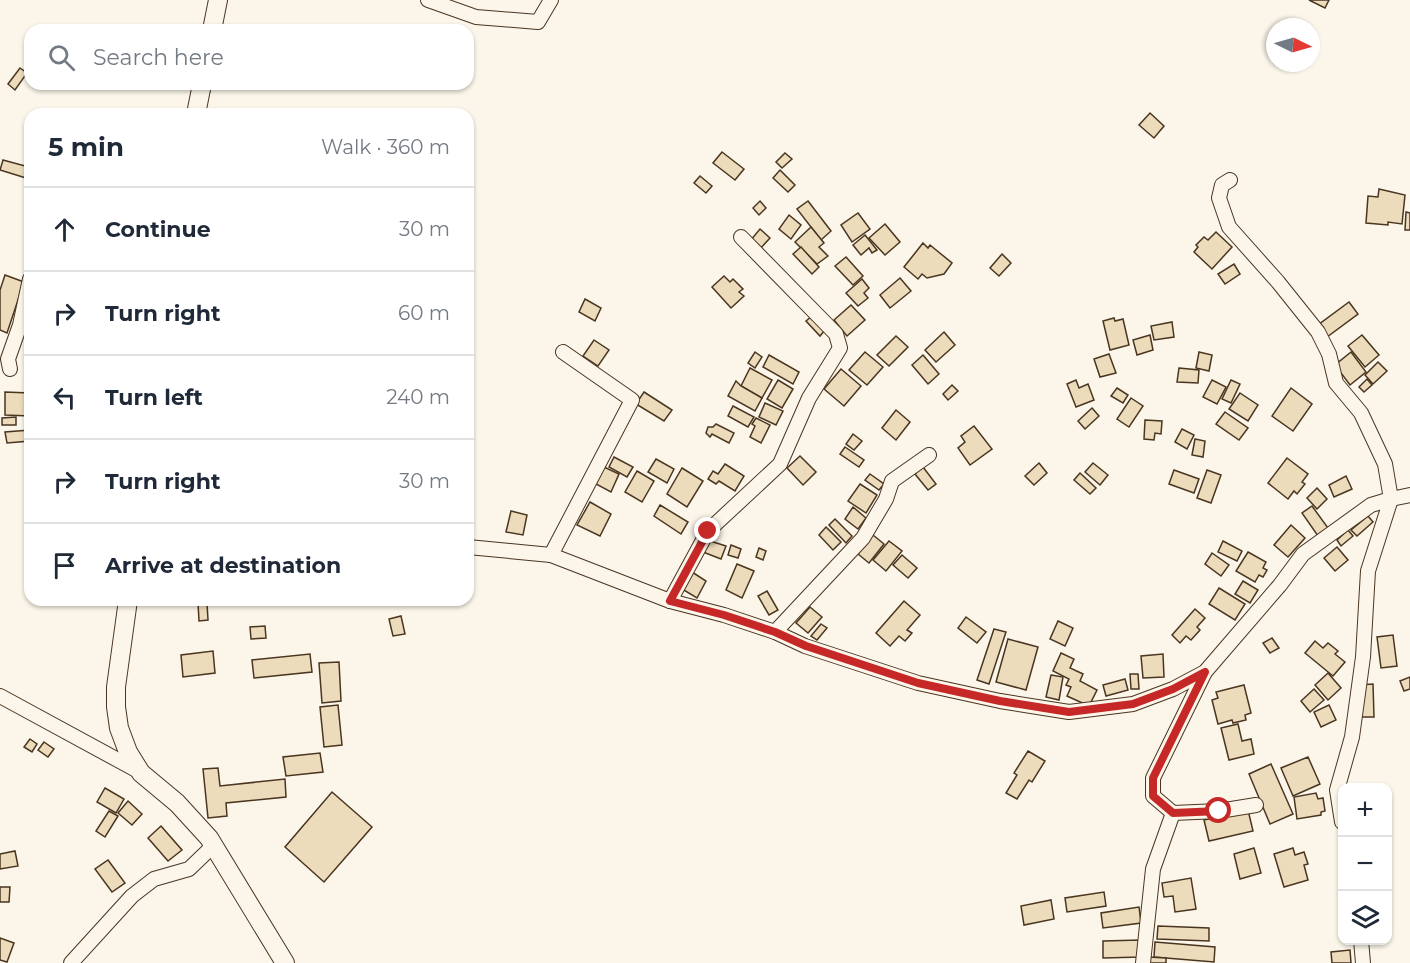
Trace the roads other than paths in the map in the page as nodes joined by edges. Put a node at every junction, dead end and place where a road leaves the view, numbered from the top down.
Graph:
1 (218, 0) edge
2 (428, 0) edge
3 (551, 0) edge
4 (213, 24) edge
5 (201, 90) edge
6 (197, 108) edge
7 (1230, 180) dead end
8 (741, 237) dead end
9 (24, 307) edge
10 (563, 352) dead end
11 (10, 369) dead end
12 (929, 455) dead end
13 (1410, 495) edge
14 (1391, 498) junction
15 (474, 548) edge
16 (551, 555) junction
17 (670, 601) junction
18 (127, 606) edge
19 (775, 632) junction
20 (1205, 672) junction
21 (0, 696) edge
22 (141, 773) junction
23 (1339, 783) edge
24 (1256, 805) dead end
25 (1173, 813) junction
26 (214, 845) junction
27 (1361, 945) edge
28 (70, 963) edge
29 (285, 963) edge
30 (1143, 963) edge
31 (1363, 963) edge

1 - 4 street
2 - 3 street
5 - 6 street
7 - 14 street
8 - 17 street
9 - 11 street
10 - 16 street
12 - 19 street
13 - 14 street
14 - 20 street
14 - 23 street
15 - 16 street
16 - 17 street
17 - 19 street
18 - 22 street
19 - 20 street
20 - 25 street
21 - 22 street
22 - 26 street
24 - 25 street
25 - 30 street
26 - 28 street
26 - 29 street
27 - 31 street

